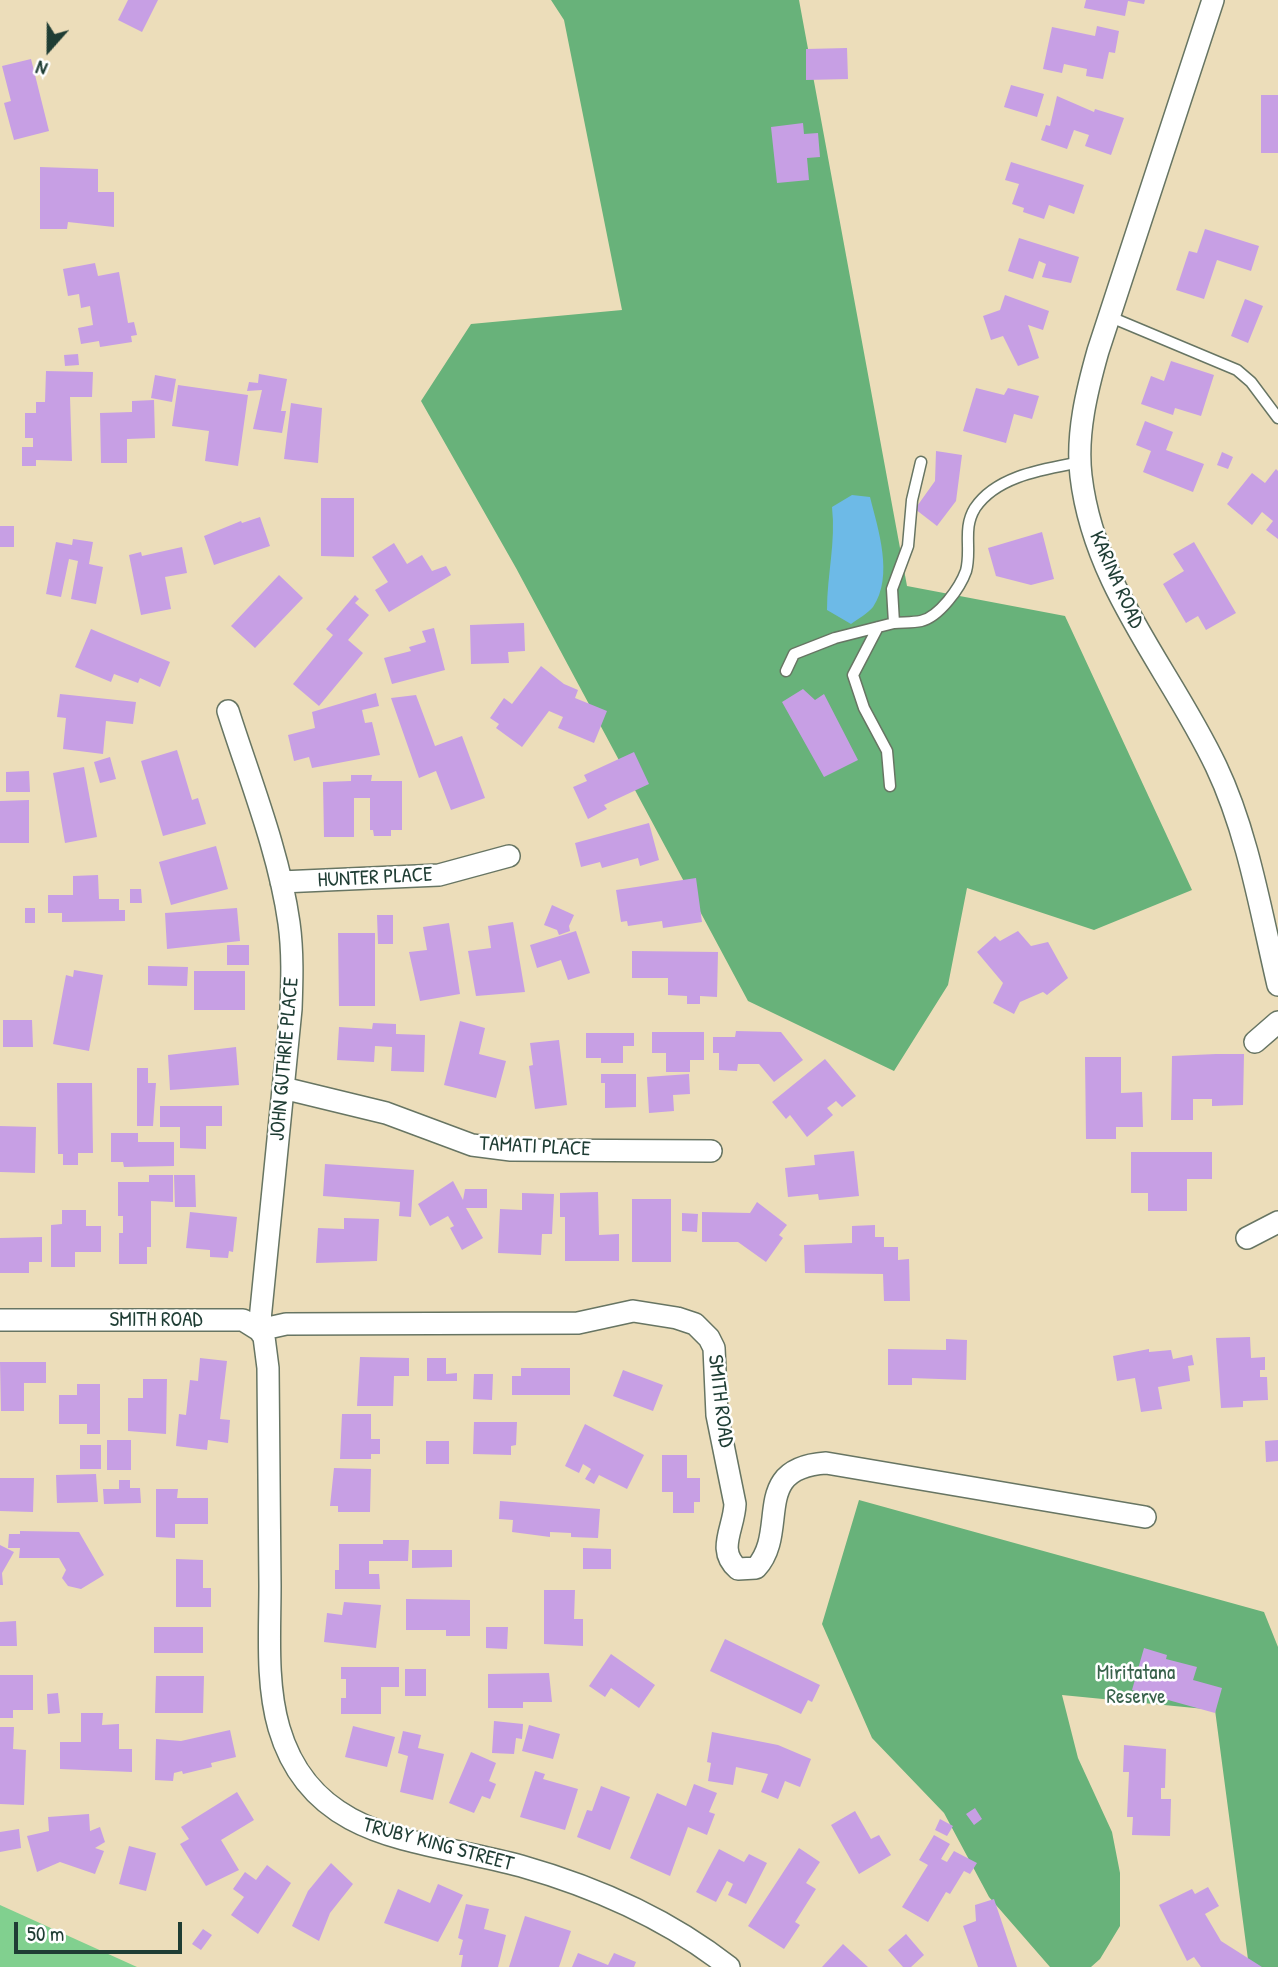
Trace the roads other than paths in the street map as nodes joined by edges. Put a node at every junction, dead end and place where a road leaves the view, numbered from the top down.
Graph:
1 (1213, 0) edge
2 (1108, 316) junction
3 (1278, 418) edge
4 (921, 462) dead end
5 (1081, 462) junction
6 (894, 623) junction
7 (878, 626) junction
8 (786, 671) dead end
9 (228, 711) dead end
10 (890, 786) dead end
11 (509, 856) dead end
12 (281, 882) junction
13 (1278, 985) edge
14 (1278, 1023) edge
15 (1255, 1042) dead end
16 (283, 1088) junction
17 (710, 1151) dead end
18 (1278, 1222) edge
19 (1247, 1237) dead end
20 (0, 1320) edge
21 (259, 1330) junction
22 (1145, 1517) dead end
23 (729, 1967) edge

1 - 2 street, KARINA ROAD
2 - 3 lane
2 - 5 street, KARINA ROAD
4 - 6 lane
5 - 6 lane
5 - 13 street, KARINA ROAD
6 - 7 lane
7 - 8 lane
7 - 10 lane
9 - 12 street, JOHN GUTHRIE PLACE
11 - 12 street, HUNTER PLACE
12 - 16 street, JOHN GUTHRIE PLACE
14 - 15 street
16 - 17 street, TAMATI PLACE
16 - 21 street, JOHN GUTHRIE PLACE
18 - 19 street
20 - 21 street, SMITH ROAD
21 - 22 street, SMITH ROAD
21 - 23 street, TRUBY KING STREET

